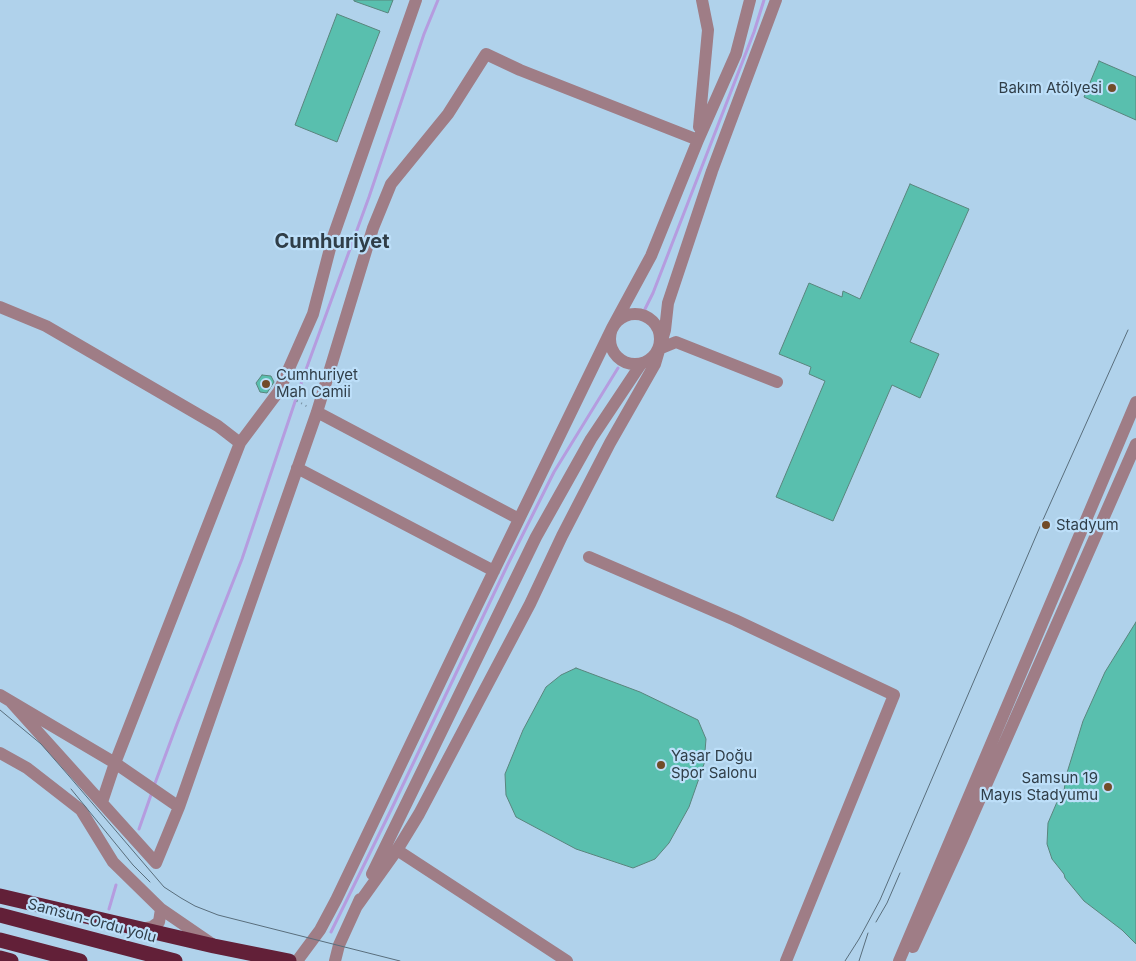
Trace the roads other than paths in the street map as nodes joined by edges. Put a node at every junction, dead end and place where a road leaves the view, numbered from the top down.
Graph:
1 (416, 0) edge
2 (702, 0) edge
3 (750, 0) edge
4 (776, 0) edge
5 (698, 140) junction
6 (0, 307) edge
7 (612, 328) junction
8 (659, 349) junction
9 (641, 364) junction
10 (777, 382) dead end
11 (1136, 402) edge
12 (317, 412) junction
13 (240, 443) junction
14 (1136, 444) edge
15 (297, 468) junction
16 (519, 519) junction
17 (589, 557) dead end
18 (494, 570) junction
19 (6, 698) edge
20 (0, 753) edge
21 (115, 763) junction
22 (102, 802) junction
23 (179, 808) junction
24 (398, 850) junction
25 (0, 896) edge
26 (357, 906) junction
27 (161, 909) junction
28 (0, 915) edge
29 (142, 929) junction
30 (0, 940) edge
31 (225, 952) edge
32 (0, 958) edge
33 (11, 961) edge
34 (80, 961) edge
35 (175, 961) edge
36 (289, 961) edge
37 (297, 961) edge
38 (335, 961) edge
39 (567, 961) edge
40 (786, 961) edge
41 (899, 961) edge
42 (907, 961) edge

1 - 13 street
2 - 5 street
3 - 5 street
4 - 8 street
5 - 7 street
5 - 12 street
6 - 13 street
7 - 8 street
7 - 9 street
7 - 16 street
8 - 9 street
8 - 10 street
8 - 24 street
9 - 26 street
11 - 41 street
12 - 15 street
12 - 16 street
13 - 21 street
14 - 42 street
15 - 18 street
15 - 23 street
16 - 18 street
17 - 40 street
18 - 37 street
19 - 21 street
19 - 22 street
20 - 27 street
21 - 22 street
21 - 23 street
22 - 23 street
24 - 26 street
24 - 39 street
25 - 29 highway
26 - 38 street
27 - 29 street
27 - 31 street
28 - 35 highway, Samsun-Ordu yolu
29 - 31 highway
30 - 34 highway
31 - 36 highway
32 - 33 highway

